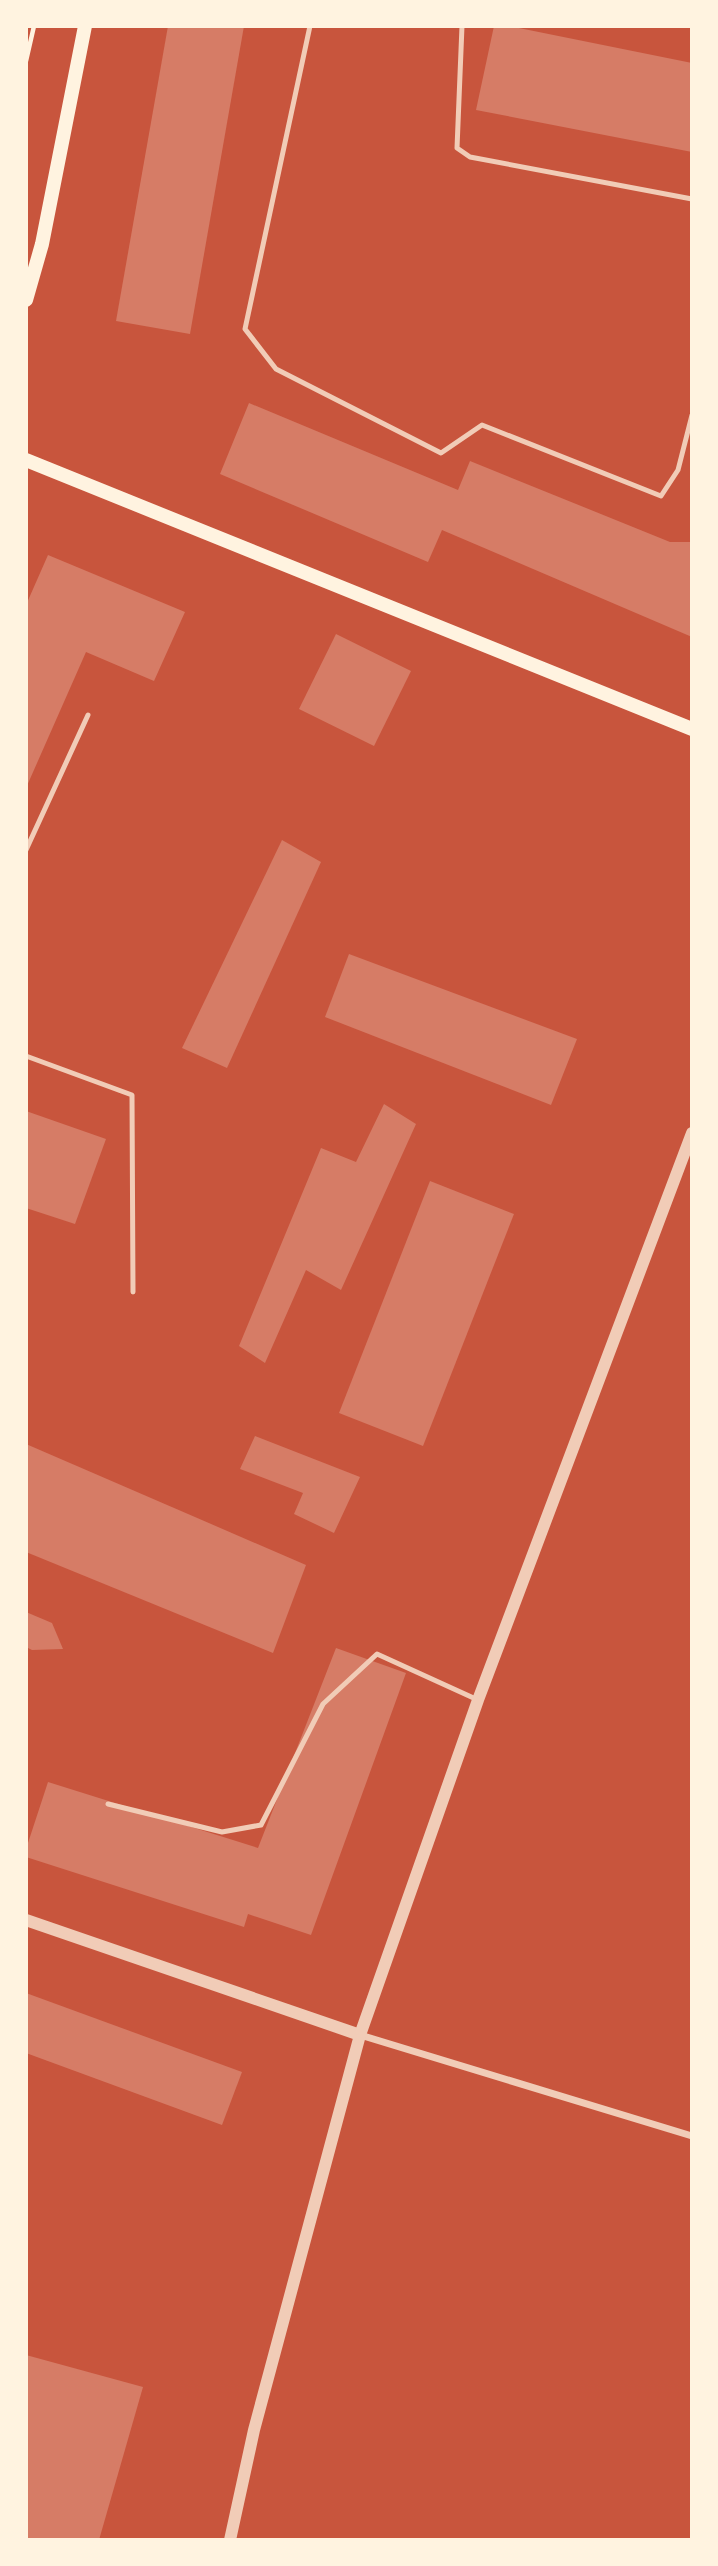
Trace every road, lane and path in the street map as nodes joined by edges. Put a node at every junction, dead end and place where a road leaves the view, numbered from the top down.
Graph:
1 (34, 26) edge
2 (85, 26) edge
3 (310, 26) edge
4 (462, 26) edge
5 (26, 61) edge
6 (692, 199) edge
7 (26, 300) edge
8 (692, 415) edge
9 (26, 460) edge
10 (88, 715) dead end
11 (692, 729) edge
12 (26, 850) edge
13 (26, 1056) edge
14 (692, 1133) edge
15 (133, 1292) dead end
16 (478, 1700) junction
17 (108, 1804) dead end
18 (26, 1920) edge
19 (360, 2035) junction
20 (692, 2136) edge
21 (230, 2540) edge

1 - 5 path
2 - 7 main road
3 - 8 lane
4 - 6 lane
9 - 11 main road
10 - 12 lane
13 - 15 lane
14 - 16 street
16 - 17 lane
16 - 19 street
18 - 19 street
19 - 20 street
19 - 21 street

